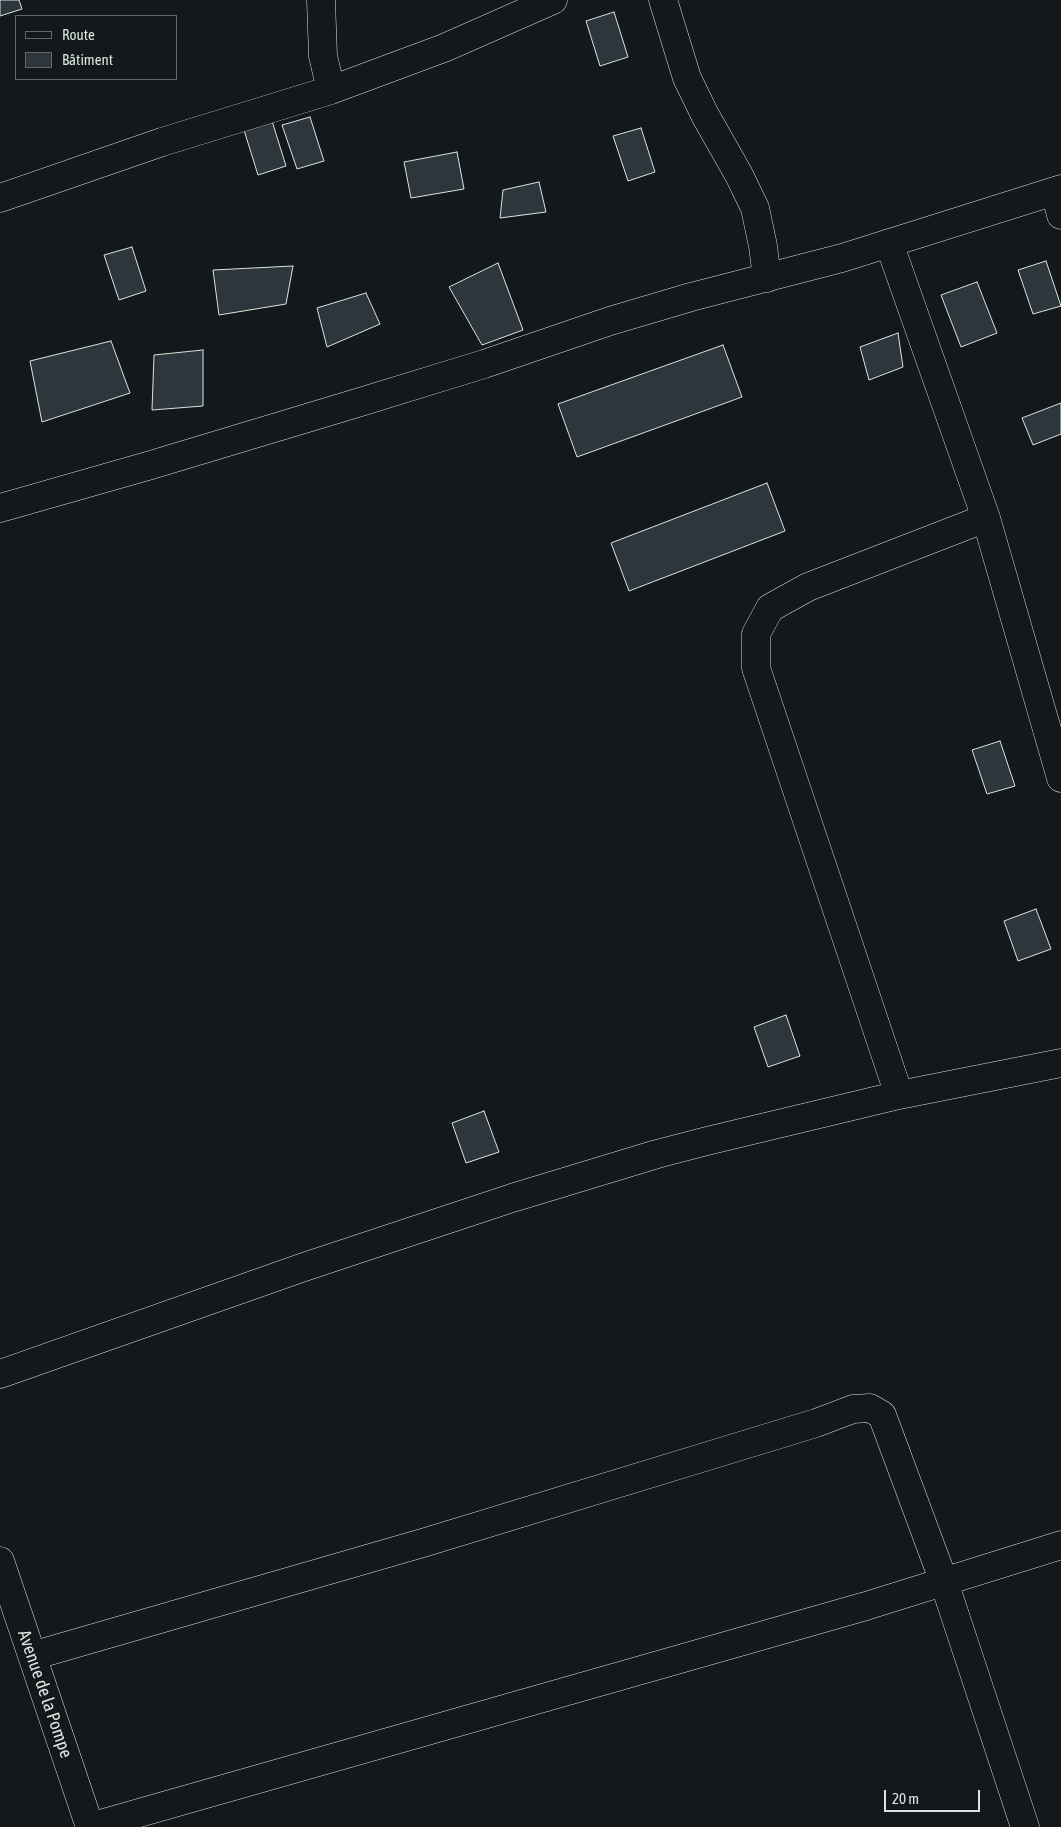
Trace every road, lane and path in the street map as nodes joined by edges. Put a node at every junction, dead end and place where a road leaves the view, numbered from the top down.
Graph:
1 (321, 0) edge
2 (553, 0) edge
3 (663, 0) edge
4 (332, 90) junction
5 (0, 198) edge
6 (1059, 198) edge
7 (889, 242) junction
8 (767, 278) junction
9 (0, 508) edge
10 (986, 518) junction
11 (1061, 778) edge
12 (1061, 1063) edge
13 (899, 1095) junction
14 (0, 1374) edge
15 (1061, 1546) edge
16 (0, 1561) edge
17 (944, 1582) junction
18 (32, 1656) junction
19 (90, 1827) edge
20 (1025, 1827) edge

1 - 4 street
2 - 4 street
3 - 8 street
4 - 5 street
6 - 7 street
7 - 8 street
7 - 10 street
8 - 9 street
10 - 11 street
10 - 13 street
12 - 13 street
13 - 14 street
15 - 17 street
16 - 18 street, Avenue de la Pompe
17 - 18 street
17 - 19 street
17 - 20 street
18 - 19 street, Avenue de la Pompe

